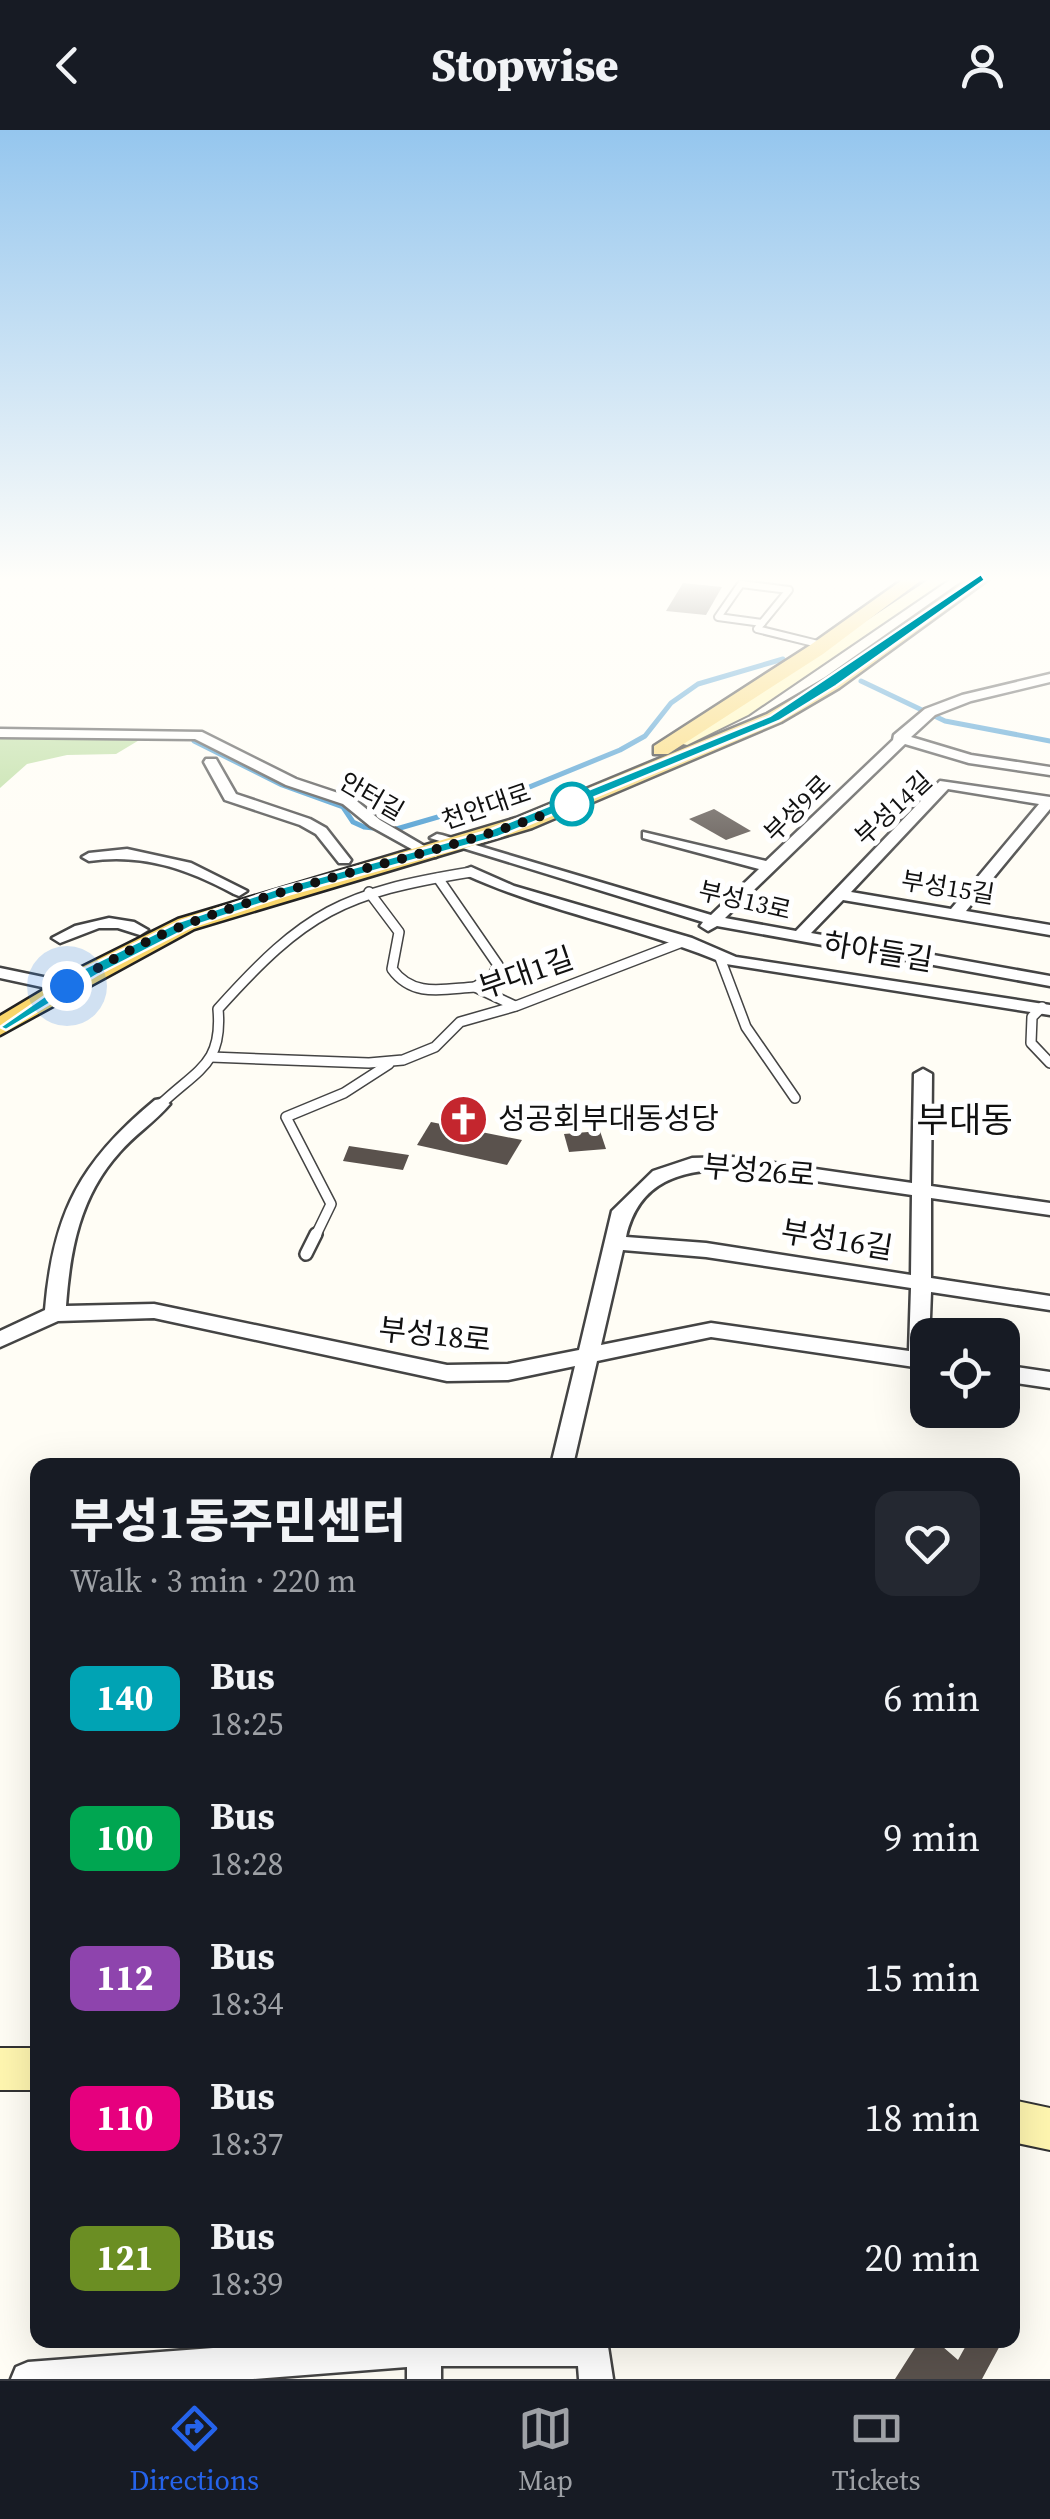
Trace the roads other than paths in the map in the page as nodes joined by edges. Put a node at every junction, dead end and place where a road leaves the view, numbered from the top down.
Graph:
1 (764, 683) edge
2 (784, 683) edge
3 (806, 683) edge
4 (830, 683) edge
5 (1029, 683) edge
6 (0, 733) edge
7 (899, 738) junction
8 (668, 746) junction
9 (700, 749) junction
10 (969, 759) junction
11 (210, 762) dead end
12 (1050, 771) edge
13 (944, 784) junction
14 (1050, 801) edge
15 (648, 835) dead end
16 (418, 842) junction
17 (461, 845) junction
18 (88, 857) dead end
19 (344, 860) junction
20 (770, 867) junction
21 (471, 872) joint
22 (438, 878) junction
23 (240, 890) junction
24 (369, 892) junction
25 (838, 894) junction
26 (956, 913) junction
27 (715, 922) junction
28 (140, 930) junction
29 (1050, 930) edge
30 (60, 938) dead end
31 (798, 938) junction
32 (686, 940) junction
33 (720, 958) junction
34 (0, 973) edge
35 (1050, 981) edge
36 (42, 982) junction
37 (475, 986) junction
38 (516, 1006) junction
39 (0, 1008) edge
40 (1046, 1008) edge
41 (0, 1027) edge
42 (210, 1057) junction
43 (394, 1061) junction
44 (1050, 1063) edge
45 (923, 1074) dead end
46 (795, 1098) dead end
47 (160, 1104) joint
48 (922, 1191) junction
49 (1050, 1209) edge
50 (614, 1243) junction
51 (306, 1254) dead end
52 (923, 1284) junction
53 (1050, 1303) edge
54 (55, 1314) junction
55 (923, 1318) edge
56 (0, 1340) edge
57 (588, 1353) junction
58 (910, 1359) edge
59 (1020, 1375) edge
60 (1050, 1380) edge
61 (564, 1458) edge
62 (30, 2068) edge
63 (0, 2069) edge
64 (1020, 2122) edge
65 (1050, 2128) edge
66 (423, 2356) edge
67 (243, 2371) edge
68 (28, 2379) edge
69 (596, 2379) edge

1 - 8 main road
2 - 8 main road, 천안대로
3 - 9 main road, 천안대로
4 - 9 main road
5 - 7 street, 부성9로
6 - 16 street, 안터길
7 - 10 street
7 - 20 street, 부성9로
8 - 16 main road, 천안대로
9 - 17 main road, 천안대로
10 - 12 street
10 - 13 street
11 - 19 street
13 - 14 street, 부성14길
13 - 25 street, 부성14길
14 - 26 street
15 - 20 street
16 - 17 main road, 천안대로
16 - 19 main road, 천안대로
16 - 41 main road, 천안대로
17 - 27 street, 부성13로
18 - 23 street
19 - 23 main road, 천안대로
20 - 27 street, 부성9로
21 - 22 lane
21 - 32 street, 하야들길
22 - 24 lane
22 - 37 lane
23 - 28 main road, 천안대로
24 - 37 lane
24 - 42 lane
25 - 26 street, 부성15길
25 - 31 street, 부성14길
26 - 29 street, 부성15길
27 - 31 street, 부성13로
27 - 32 street, 부성9로
28 - 30 street
28 - 36 main road, 천안대로
31 - 35 street, 부성13로
32 - 33 street, 하야들길
32 - 38 lane, 부대1길
33 - 40 street, 하야들길
33 - 46 lane
34 - 36 street
36 - 39 main road, 천안대로
37 - 38 lane
38 - 43 lane, 부대1길
40 - 44 lane
42 - 43 lane, 부대1길
42 - 47 lane
43 - 51 lane
45 - 48 street
47 - 54 street
48 - 49 street, 부성26로
48 - 50 street, 부성26로
48 - 52 street
50 - 52 street, 부성16길
50 - 57 street, 부성26로
52 - 53 street, 부성16길
52 - 55 street
54 - 56 street, 부성18로
54 - 57 street, 부성18로
57 - 58 street, 부성18로
57 - 61 street, 부성26로
59 - 60 street
62 - 63 main road
64 - 65 main road
66 - 67 street
66 - 69 street
67 - 68 street

